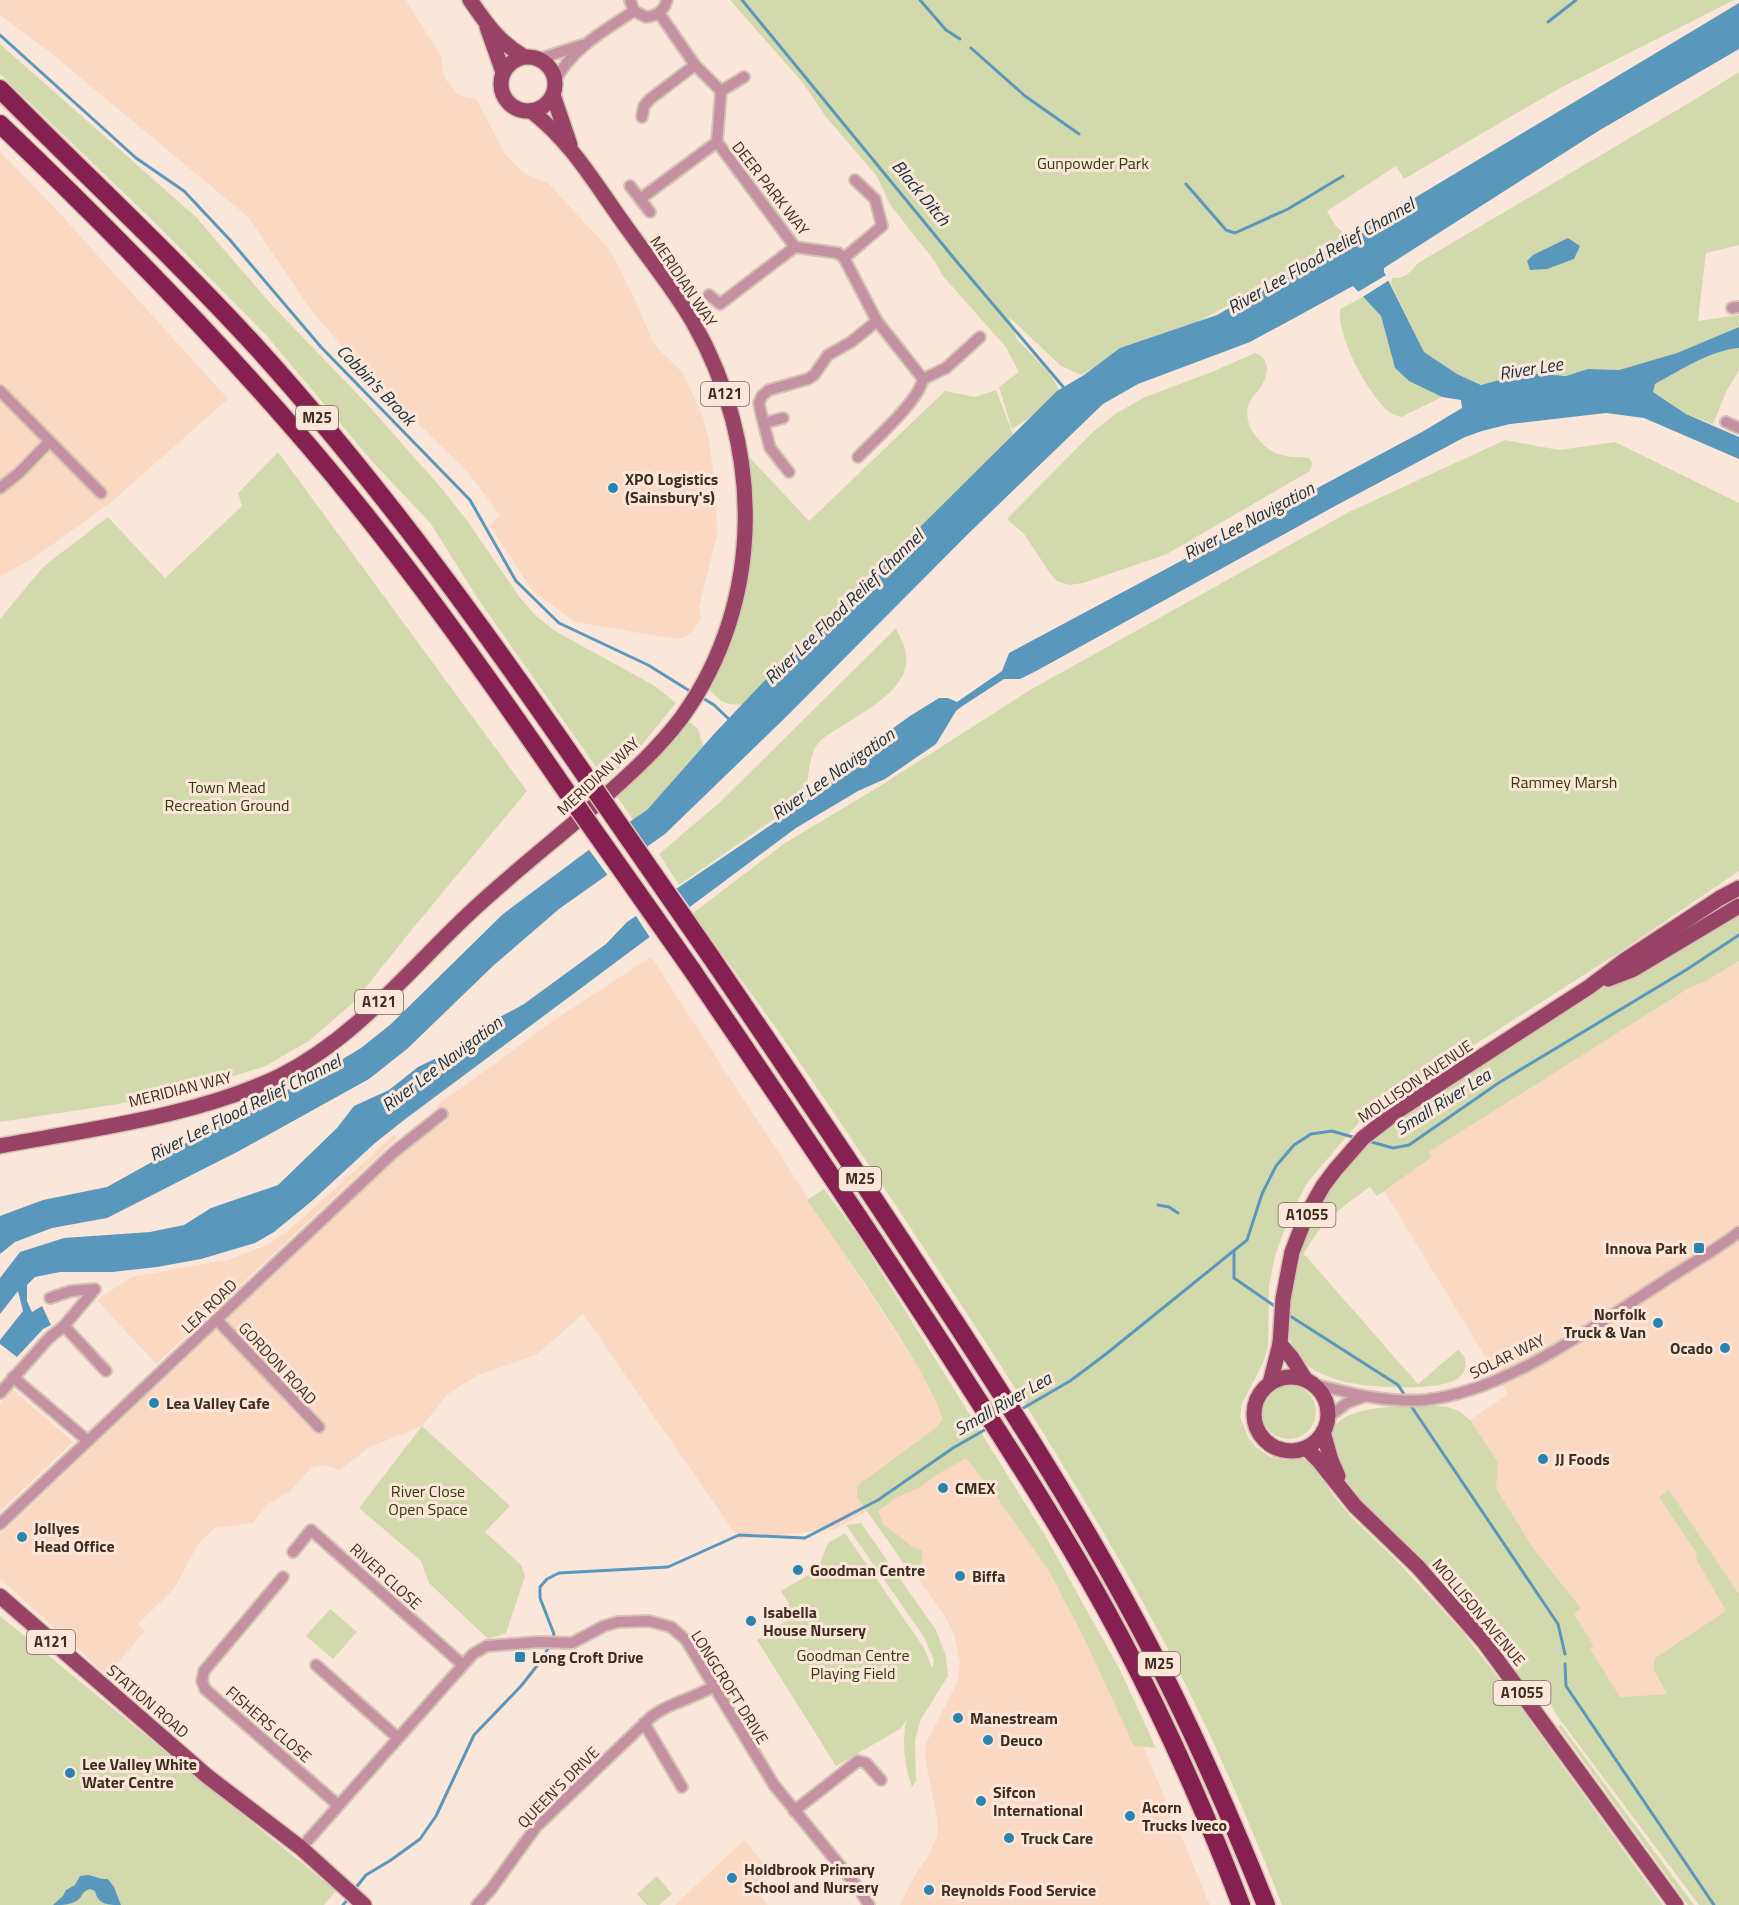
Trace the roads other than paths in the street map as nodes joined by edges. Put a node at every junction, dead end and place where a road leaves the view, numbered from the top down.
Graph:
1 (470, 0) edge
2 (667, 0) edge
3 (632, 5) edge
4 (659, 14) junction
5 (487, 26) junction
6 (585, 44) junction
7 (523, 56) junction
8 (539, 59) junction
9 (695, 65) junction
10 (502, 72) junction
11 (744, 77) dead end
12 (554, 88) junction
13 (0, 89) edge
14 (721, 91) junction
15 (531, 111) junction
16 (642, 117) dead end
17 (0, 124) edge
18 (717, 142) junction
19 (573, 150) junction
20 (855, 180) dead end
21 (630, 186) dead end
22 (640, 198) junction
23 (650, 212) dead end
24 (795, 247) junction
25 (844, 258) junction
26 (709, 295) dead end
27 (877, 321) junction
28 (980, 337) dead end
29 (923, 379) junction
30 (0, 391) edge
31 (783, 418) dead end
32 (1726, 422) dead end
33 (764, 423) junction
34 (1739, 428) edge
35 (49, 442) junction
36 (858, 457) dead end
37 (789, 472) dead end
38 (0, 488) edge
39 (101, 493) dead end
40 (1739, 888) edge
41 (1739, 906) edge
42 (1589, 987) junction
43 (442, 1114) dead end
44 (0, 1146) edge
45 (1739, 1232) edge
46 (50, 1298) dead end
47 (216, 1319) junction
48 (64, 1326) junction
49 (1280, 1344) junction
50 (106, 1371) dead end
51 (13, 1377) junction
52 (1309, 1382) junction
53 (1270, 1383) junction
54 (0, 1393) edge
55 (1363, 1397) junction
56 (1326, 1424) junction
57 (319, 1427) dead end
58 (88, 1441) junction
59 (1306, 1448) junction
60 (1348, 1497) junction
61 (0, 1524) edge
62 (293, 1552) dead end
63 (283, 1577) dead end
64 (0, 1596) edge
65 (316, 1665) dead end
66 (463, 1665) junction
67 (714, 1686) junction
68 (644, 1724) junction
69 (398, 1738) junction
70 (881, 1779) dead end
71 (682, 1787) dead end
72 (338, 1805) junction
73 (795, 1811) junction
74 (301, 1848) junction
75 (361, 1902) edge
76 (477, 1905) edge
77 (869, 1905) edge
78 (1241, 1905) edge
79 (1266, 1905) edge
80 (1676, 1905) edge

1 - 5 main road
2 - 4 street
3 - 4 street
3 - 6 street
4 - 9 street
5 - 7 main road
5 - 10 main road
6 - 8 street
6 - 12 street
7 - 8 main road
7 - 10 main road
8 - 12 main road
9 - 14 street
9 - 16 street
10 - 15 main road
11 - 14 street
12 - 15 main road
12 - 19 main road, MERIDIAN WAY / A121
13 - 79 highway, M25, bridge
14 - 18 street, DEER PARK WAY
15 - 19 main road, MERIDIAN WAY / A121
17 - 78 highway, M25, bridge
18 - 22 street
18 - 24 street, DEER PARK WAY
19 - 44 main road, MERIDIAN WAY / A121
20 - 25 street
21 - 22 street
22 - 23 street
24 - 25 street, DEER PARK WAY
24 - 26 street
25 - 27 street
27 - 29 street
27 - 33 street
28 - 29 street
29 - 36 street
30 - 35 street
31 - 33 street
32 - 34 street
33 - 37 street
35 - 38 street
35 - 39 street
40 - 42 main road, MOLLISON AVENUE / A1055
41 - 42 main road, MOLLISON AVENUE / A1055
42 - 49 main road, MOLLISON AVENUE / A1055
43 - 47 street, LEA ROAD
45 - 55 street, SOLAR WAY
46 - 48 street
47 - 57 street, GORDON ROAD
47 - 58 street, LEA ROAD
48 - 50 street
48 - 51 street
49 - 52 main road, MOLLISON AVENUE
49 - 53 main road, MOLLISON AVENUE / A1055
51 - 54 street
51 - 58 street
52 - 53 main road
52 - 55 street, SOLAR WAY
52 - 56 main road, MOLLISON AVENUE
53 - 59 main road, MOLLISON AVENUE
55 - 56 street
56 - 59 main road
56 - 60 main road, MOLLISON AVENUE / A1055
58 - 61 street, LEA ROAD
59 - 60 main road, MOLLISON AVENUE / A1055
60 - 80 main road, MOLLISON AVENUE / A1055
62 - 66 street, RIVER CLOSE
63 - 72 street, FISHERS CLOSE
64 - 74 main road, STATION ROAD / A121
65 - 69 street
66 - 67 street, LONGCROFT DRIVE
66 - 69 street, LONGCROFT DRIVE
67 - 68 street, QUEEN'S DRIVE
67 - 73 street, LONGCROFT DRIVE
68 - 71 street
68 - 76 street, QUEEN'S DRIVE
69 - 72 street, LONGCROFT DRIVE
70 - 73 street
72 - 74 street, LONGCROFT DRIVE
73 - 77 street, LONGCROFT DRIVE
74 - 75 main road, STATION ROAD / A121

